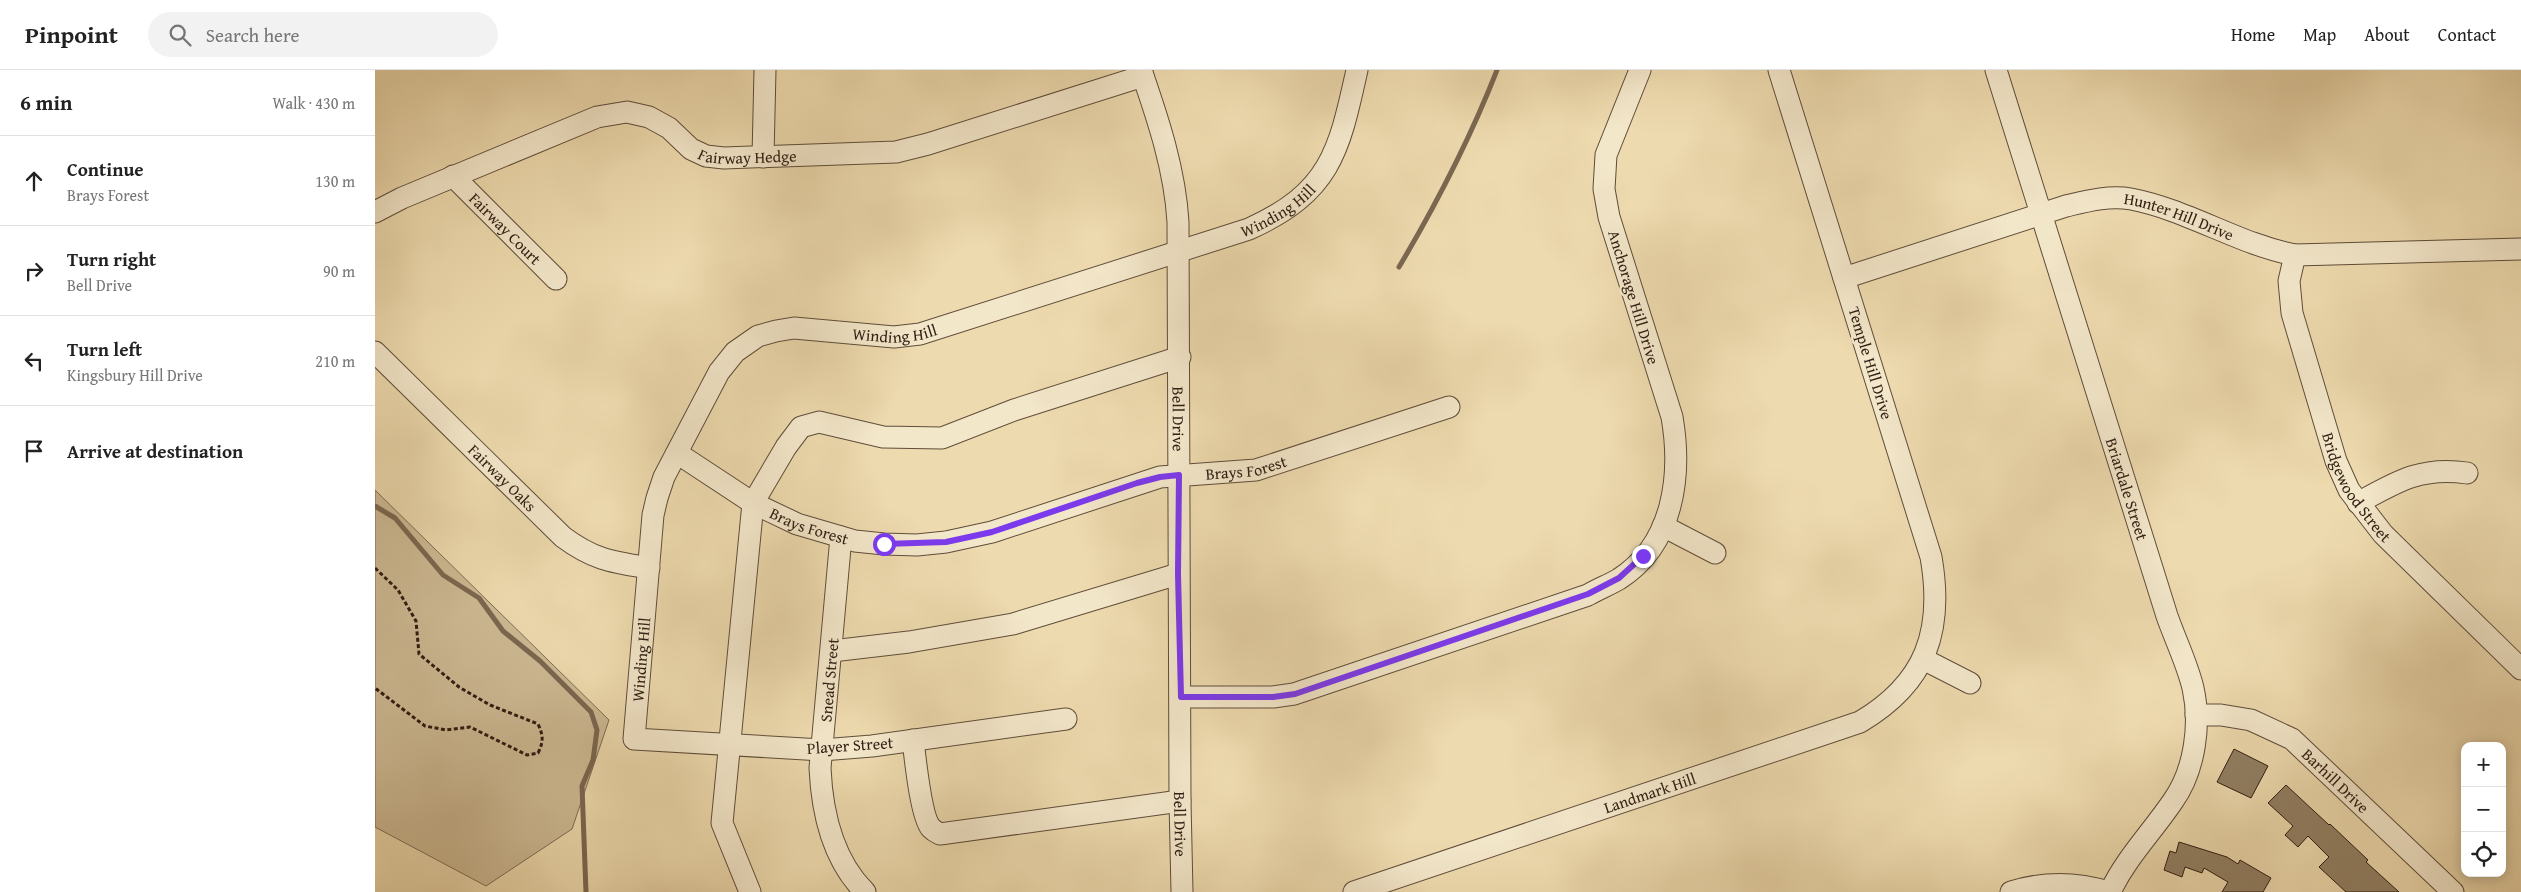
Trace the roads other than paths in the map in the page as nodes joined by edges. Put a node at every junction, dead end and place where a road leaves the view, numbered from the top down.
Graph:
1 (765, 70) edge
2 (1357, 70) edge
3 (1640, 70) edge
4 (1779, 70) edge
5 (1996, 70) edge
6 (1142, 73) edge
7 (763, 157) junction
8 (453, 176) junction
9 (375, 212) edge
10 (2043, 214) junction
11 (2521, 248) edge
12 (1178, 252) junction
13 (2295, 255) junction
14 (1844, 278) junction
15 (557, 279) dead end
16 (375, 352) edge
17 (1179, 357) junction
18 (1449, 407) dead end
19 (677, 453) junction
20 (2467, 473) dead end
21 (1179, 475) junction
22 (753, 503) junction
23 (2358, 503) junction
24 (1663, 526) junction
25 (841, 537) junction
26 (1715, 553) dead end
27 (649, 568) junction
28 (1178, 574) junction
29 (831, 651) junction
30 (1923, 659) junction
31 (2521, 669) edge
32 (1970, 683) dead end
33 (1181, 697) junction
34 (2196, 715) junction
35 (1065, 719) dead end
36 (634, 739) joint
37 (913, 740) junction
38 (730, 745) junction
39 (822, 750) junction
40 (1179, 801) junction
41 (750, 892) edge
42 (865, 892) edge
43 (1182, 892) edge
44 (1354, 892) edge
45 (2011, 892) edge
46 (2109, 892) edge
47 (2453, 892) edge

1 - 7 street
2 - 12 street, Winding Hill
3 - 24 street, Anchorage Hill Drive
4 - 14 street, Temple Hill Drive
5 - 10 street, Briardale Street
6 - 7 street, Fairway Hedge
6 - 12 street, Bell Drive
7 - 8 street, Fairway Hedge
8 - 9 street, Fairway Hedge
8 - 15 street, Fairway Court
10 - 13 street, Hunter Hill Drive
10 - 14 street, Hunter Hill Drive
10 - 34 street, Briardale Street
11 - 13 street, Hunter Hill Drive
12 - 17 street, Bell Drive
12 - 19 street, Winding Hill
13 - 23 street, Bridgewood Street
14 - 30 street, Temple Hill Drive
16 - 27 street, Fairway Oaks
17 - 21 street, Bell Drive
17 - 22 street
18 - 21 street, Brays Forest
19 - 22 street, Brays Forest
19 - 27 street, Winding Hill
20 - 23 street
21 - 25 street, Brays Forest
21 - 28 street, Bell Drive
22 - 25 street, Brays Forest
22 - 38 street
23 - 31 street, Bridgewood Street
24 - 26 street
24 - 33 street, Anchorage Hill Drive
25 - 29 street, Snead Street
27 - 36 street, Winding Hill
28 - 29 street
28 - 33 street, Bell Drive
29 - 39 street, Snead Street
30 - 32 street
30 - 44 street, Landmark Hill
33 - 40 street, Bell Drive
34 - 46 street, Briardale Street
34 - 47 street, Barhill Drive
35 - 37 street, Player Street
36 - 38 street, Player Street
37 - 39 street, Player Street
37 - 40 street
38 - 39 street, Player Street
38 - 41 street
39 - 42 street, Snead Street
40 - 43 street, Bell Drive
45 - 46 street

